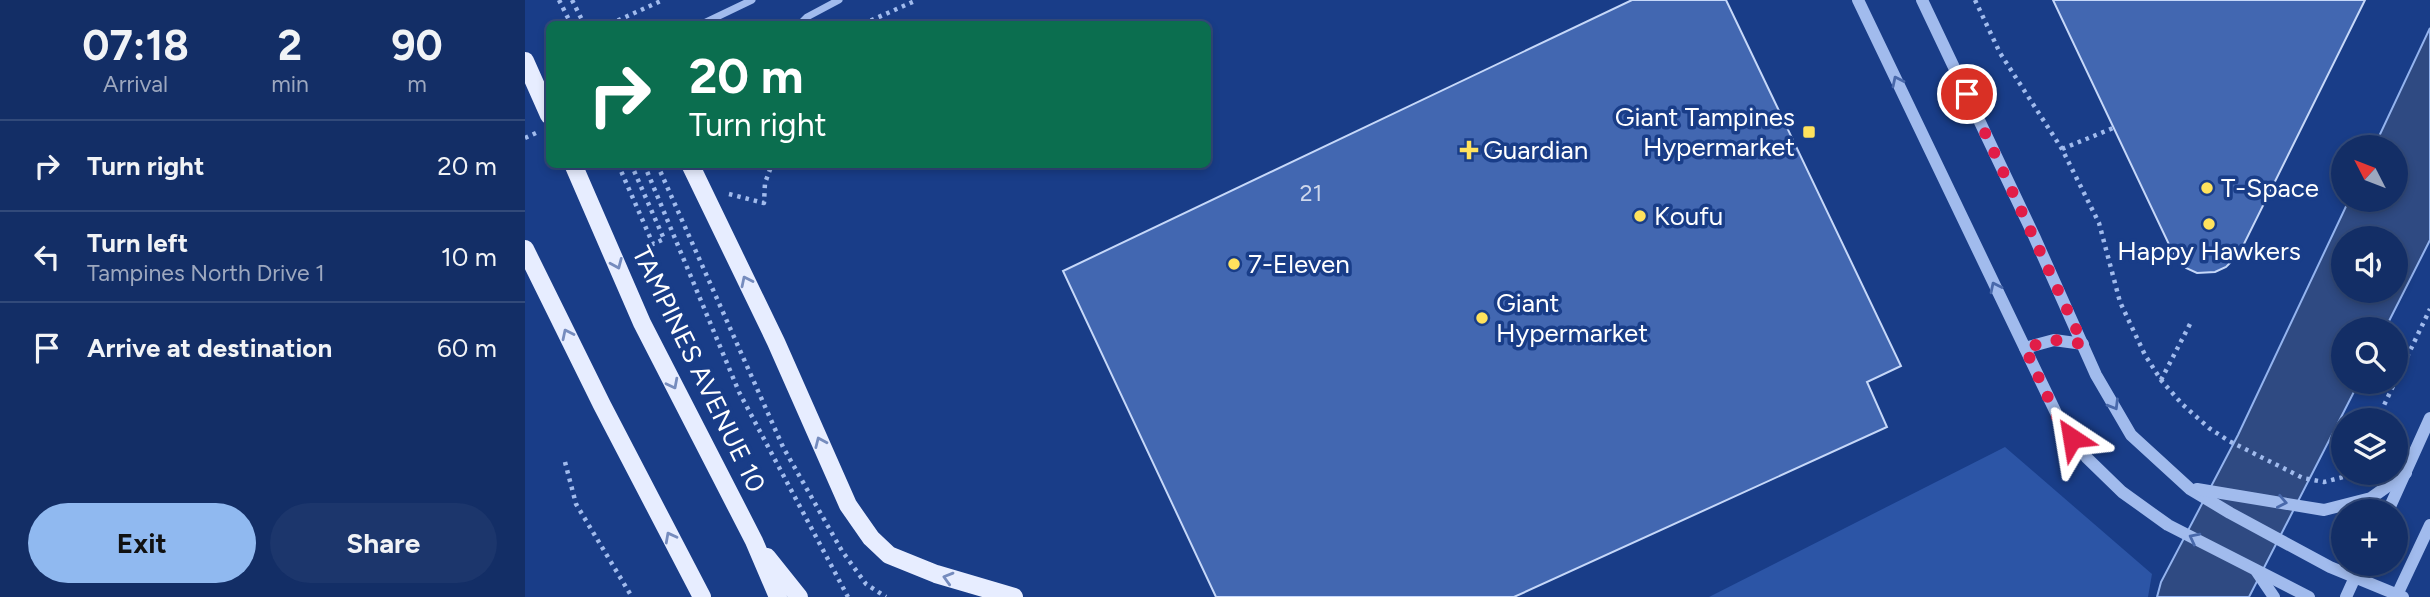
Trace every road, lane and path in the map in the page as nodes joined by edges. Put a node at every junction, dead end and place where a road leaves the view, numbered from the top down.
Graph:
1 (559, 0) edge
2 (572, 0) edge
3 (663, 0) edge
4 (752, 0) edge
5 (839, 0) edge
6 (918, 0) edge
7 (1857, 0) edge
8 (1922, 0) edge
9 (1975, 0) edge
10 (569, 21) edge
11 (582, 21) edge
12 (617, 21) edge
13 (708, 21) edge
14 (803, 21) edge
15 (870, 21) edge
16 (525, 61) edge
17 (546, 108) edge
18 (2113, 128) dead end
19 (2062, 149) junction
20 (574, 168) edge
21 (620, 168) edge
22 (633, 168) edge
23 (646, 168) edge
24 (659, 168) edge
25 (691, 168) edge
26 (771, 168) edge
27 (764, 203) dead end
28 (525, 249) edge
29 (2430, 309) edge
30 (2190, 324) dead end
31 (2083, 344) junction
32 (2025, 348) junction
33 (2408, 354) edge
34 (2161, 380) junction
35 (2430, 418) edge
36 (565, 463) dead end
37 (2408, 468) edge
38 (2331, 480) edge
39 (2389, 485) edge
40 (2190, 489) junction
41 (2430, 525) edge
42 (754, 541) junction
43 (2255, 569) junction
44 (2354, 577) junction
45 (2399, 596) edge
46 (632, 597) edge
47 (702, 597) edge
48 (778, 597) edge
49 (799, 597) edge
50 (848, 597) edge
51 (886, 597) edge
52 (1014, 597) edge
53 (2274, 597) edge
54 (2309, 597) edge
55 (2346, 597) edge

1 - 10 path
2 - 11 path
3 - 12 path
4 - 13 street
5 - 14 street
6 - 15 path
32 -> 7 street
8 - 31 street
9 - 19 path
16 - 17 main road
18 - 19 path
19 - 34 path
20 -> 42 main road, TAMPINES AVENUE 10
21 - 22 path
23 - 50 path
24 - 51 path
52 -> 25 main road
26 - 27 path
47 -> 28 main road
29 - 33 path
30 - 34 path
31 - 32 street
31 -> 40 street
43 -> 32 street
34 - 38 path
35 - 37 street
36 - 46 path
40 -> 39 street
40 - 44 street
41 - 45 street
42 - 48 main road, TAMPINES AVENUE 10
42 - 49 main road
43 - 53 street
43 - 54 street
44 - 45 street
44 - 55 street

